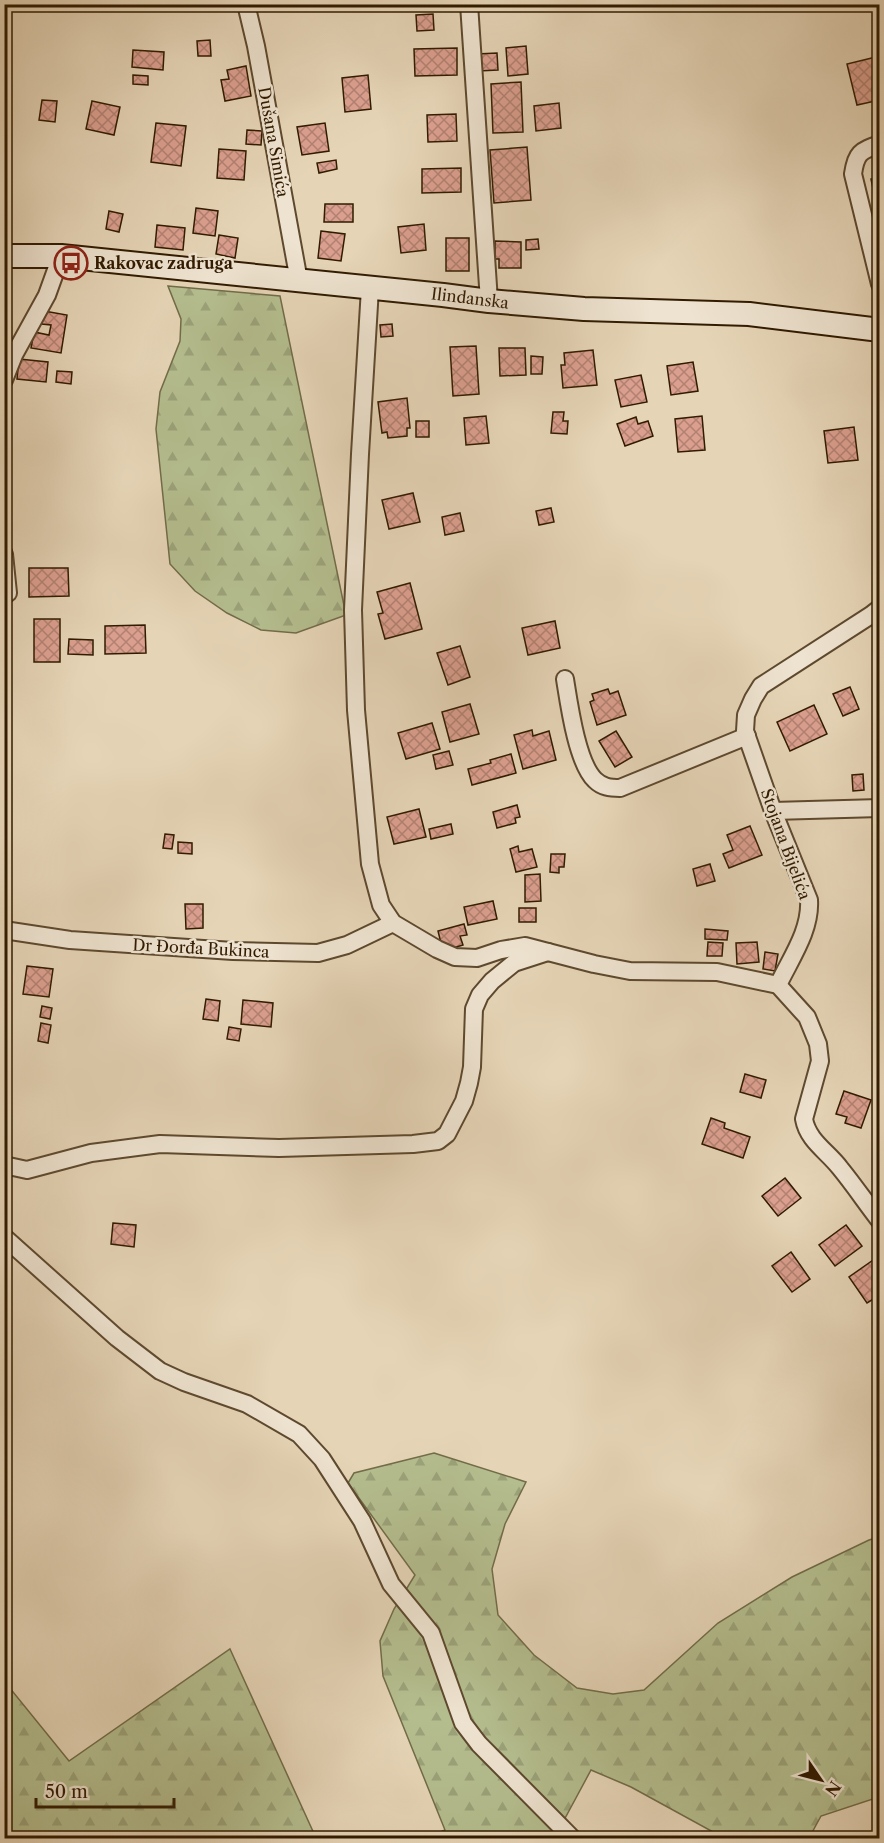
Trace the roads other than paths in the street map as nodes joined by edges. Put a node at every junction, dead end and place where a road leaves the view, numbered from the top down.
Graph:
1 (246, 4) edge
2 (469, 4) edge
3 (879, 144) edge
4 (4, 256) edge
5 (61, 256) junction
6 (299, 280) junction
7 (879, 284) edge
8 (370, 288) junction
9 (489, 301) junction
10 (879, 330) edge
11 (4, 380) edge
12 (4, 554) edge
13 (8, 592) dead end
14 (879, 608) edge
15 (565, 679) dead end
16 (747, 736) junction
17 (879, 808) edge
18 (773, 811) junction
19 (393, 923) junction
20 (4, 930) edge
21 (549, 952) junction
22 (778, 985) junction
23 (4, 1165) edge
24 (879, 1221) edge
25 (4, 1238) edge
26 (572, 1839) edge

1 - 6 street, Dušana Simića
2 - 9 street
3 - 7 street
4 - 5 street, Ilindanska
5 - 6 street, Ilindanska
5 - 11 street
6 - 8 street, Ilindanska
8 - 9 street, Ilindanska
8 - 19 street
9 - 10 street, Ilindanska
12 - 13 street
14 - 16 street, Stojana Bijelića
15 - 16 street
16 - 18 street, Stojana Bijelića
17 - 18 street
18 - 22 street, Stojana Bijelića
19 - 20 street, Dr Đorđa Bukinca
19 - 21 street
21 - 22 street
21 - 23 street
22 - 24 street
25 - 26 street

